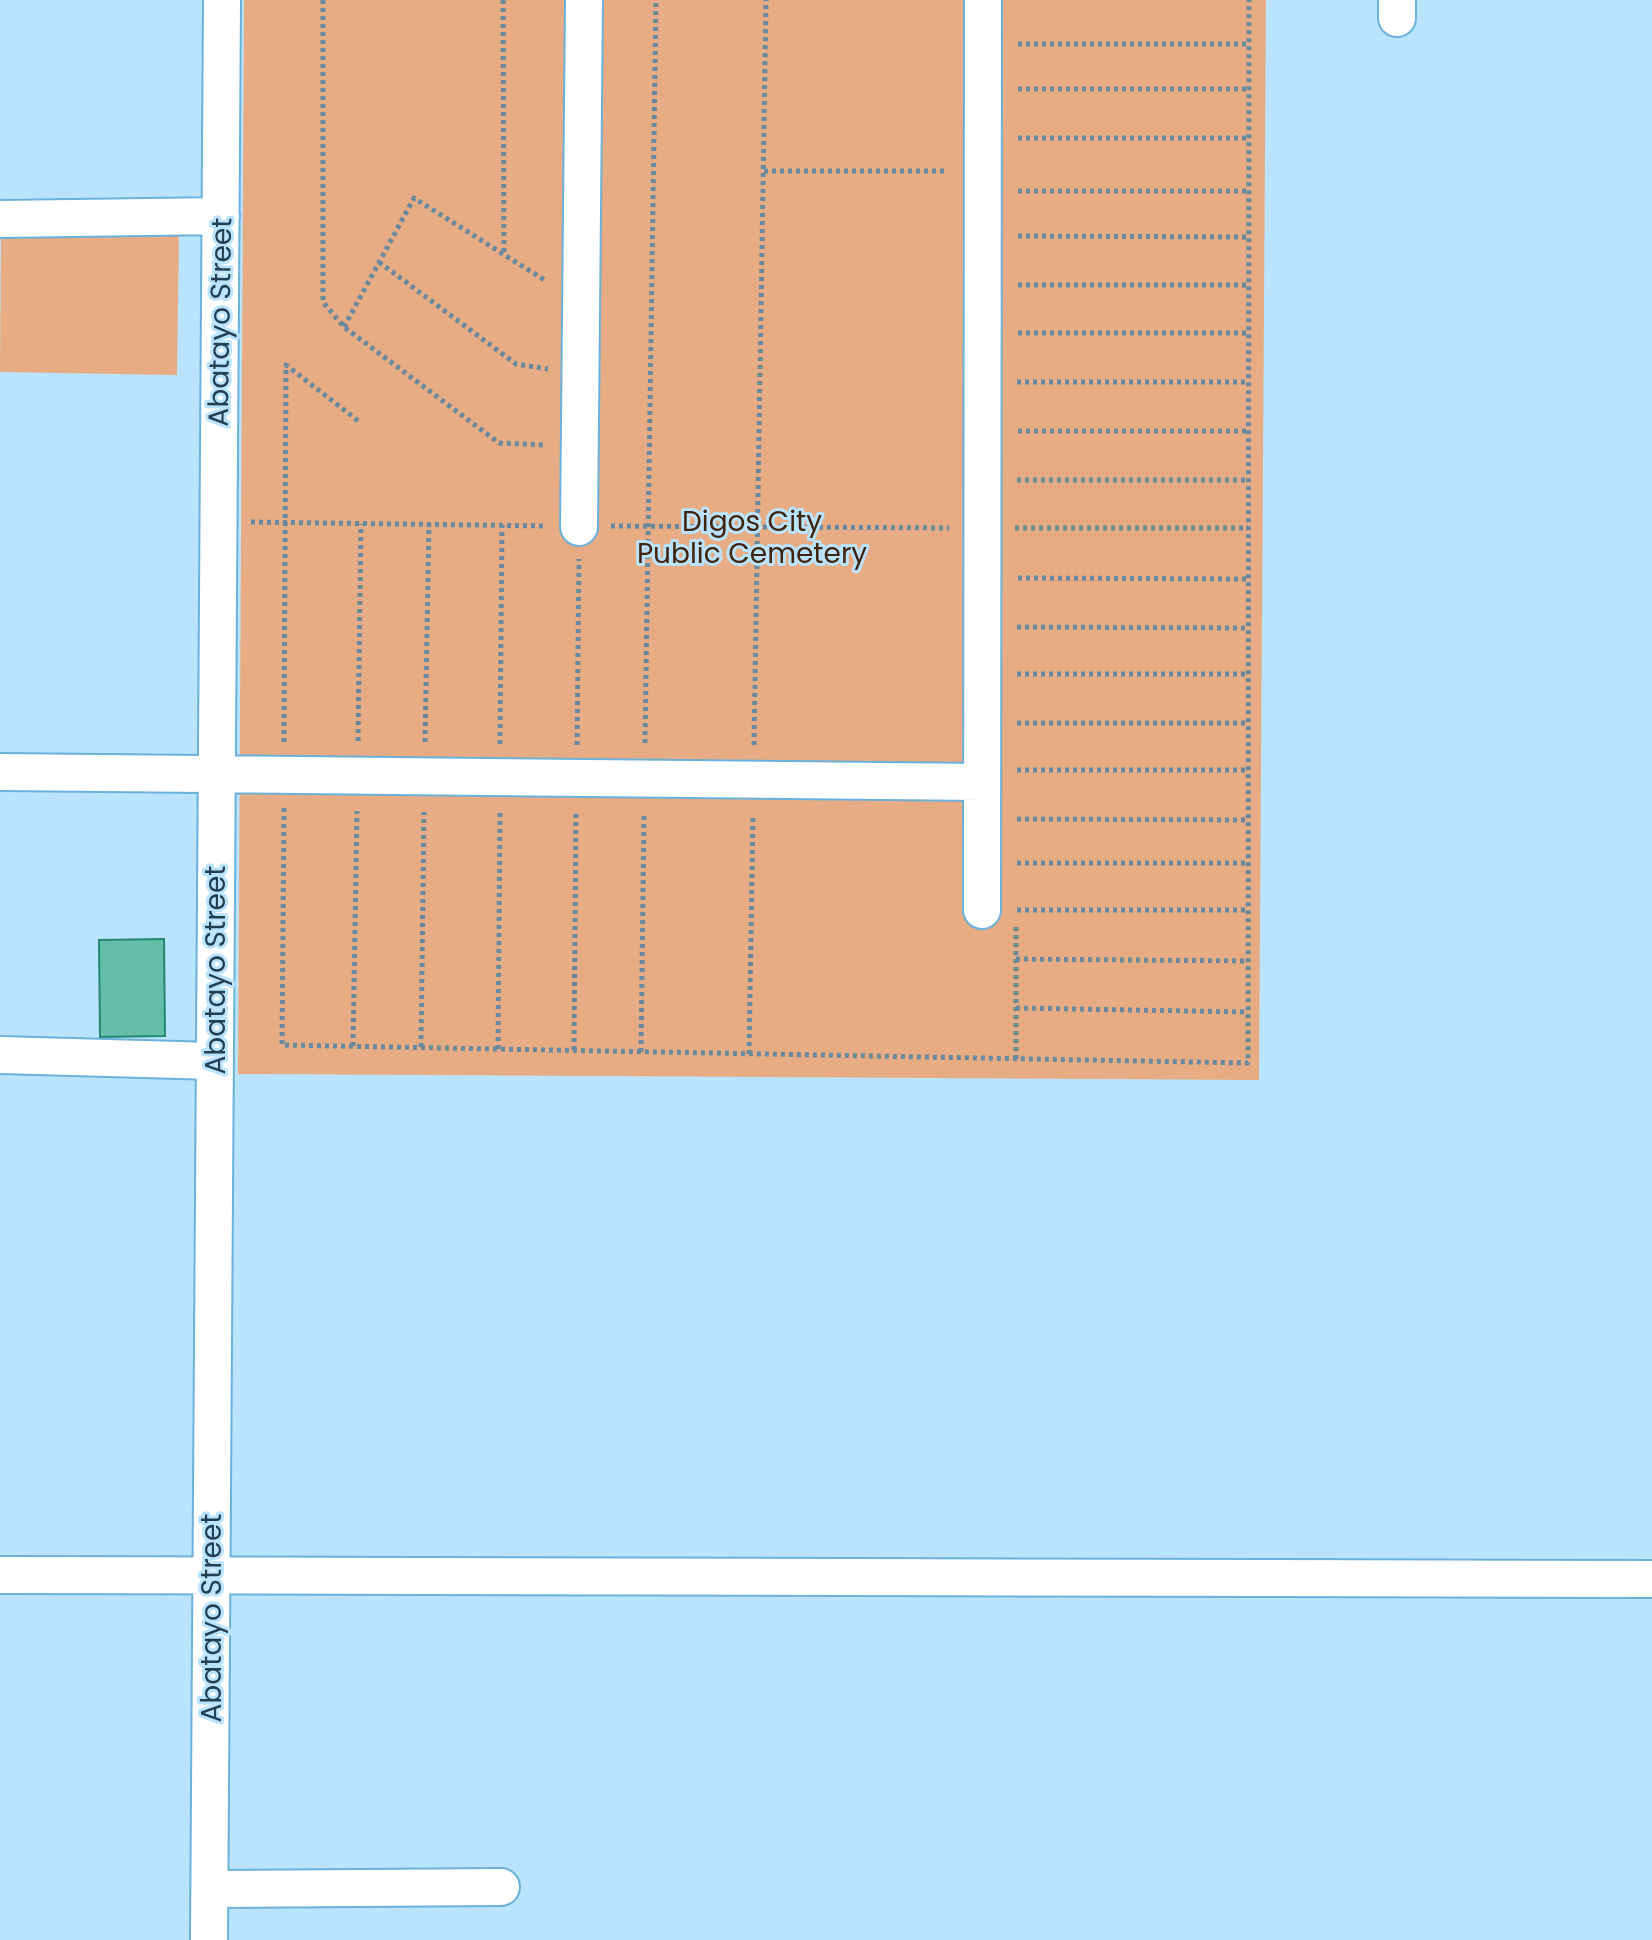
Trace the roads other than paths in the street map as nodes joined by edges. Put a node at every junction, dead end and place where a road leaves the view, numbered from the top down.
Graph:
1 (222, 0) edge
2 (584, 0) edge
3 (983, 0) edge
4 (221, 216) junction
5 (0, 219) edge
6 (579, 527) road end
7 (0, 772) edge
8 (216, 775) junction
9 (982, 776) junction
10 (999, 910) road end
11 (0, 1055) edge
12 (214, 1061) junction
13 (0, 1575) edge
14 (212, 1576) junction
15 (1652, 1579) edge
16 (501, 1887) dead end
17 (210, 1889) junction
18 (209, 1940) edge

1 - 4 street, Abatayo Street
2 - 6 street
3 - 9 street
4 - 5 street
4 - 8 street, Abatayo Street
7 - 8 street
8 - 9 street
8 - 12 street, Abatayo Street
9 - 10 street
11 - 12 street
12 - 14 street, Abatayo Street
13 - 14 street
14 - 15 street
14 - 17 street, Abatayo Street
16 - 17 street
17 - 18 street, Abatayo Street

